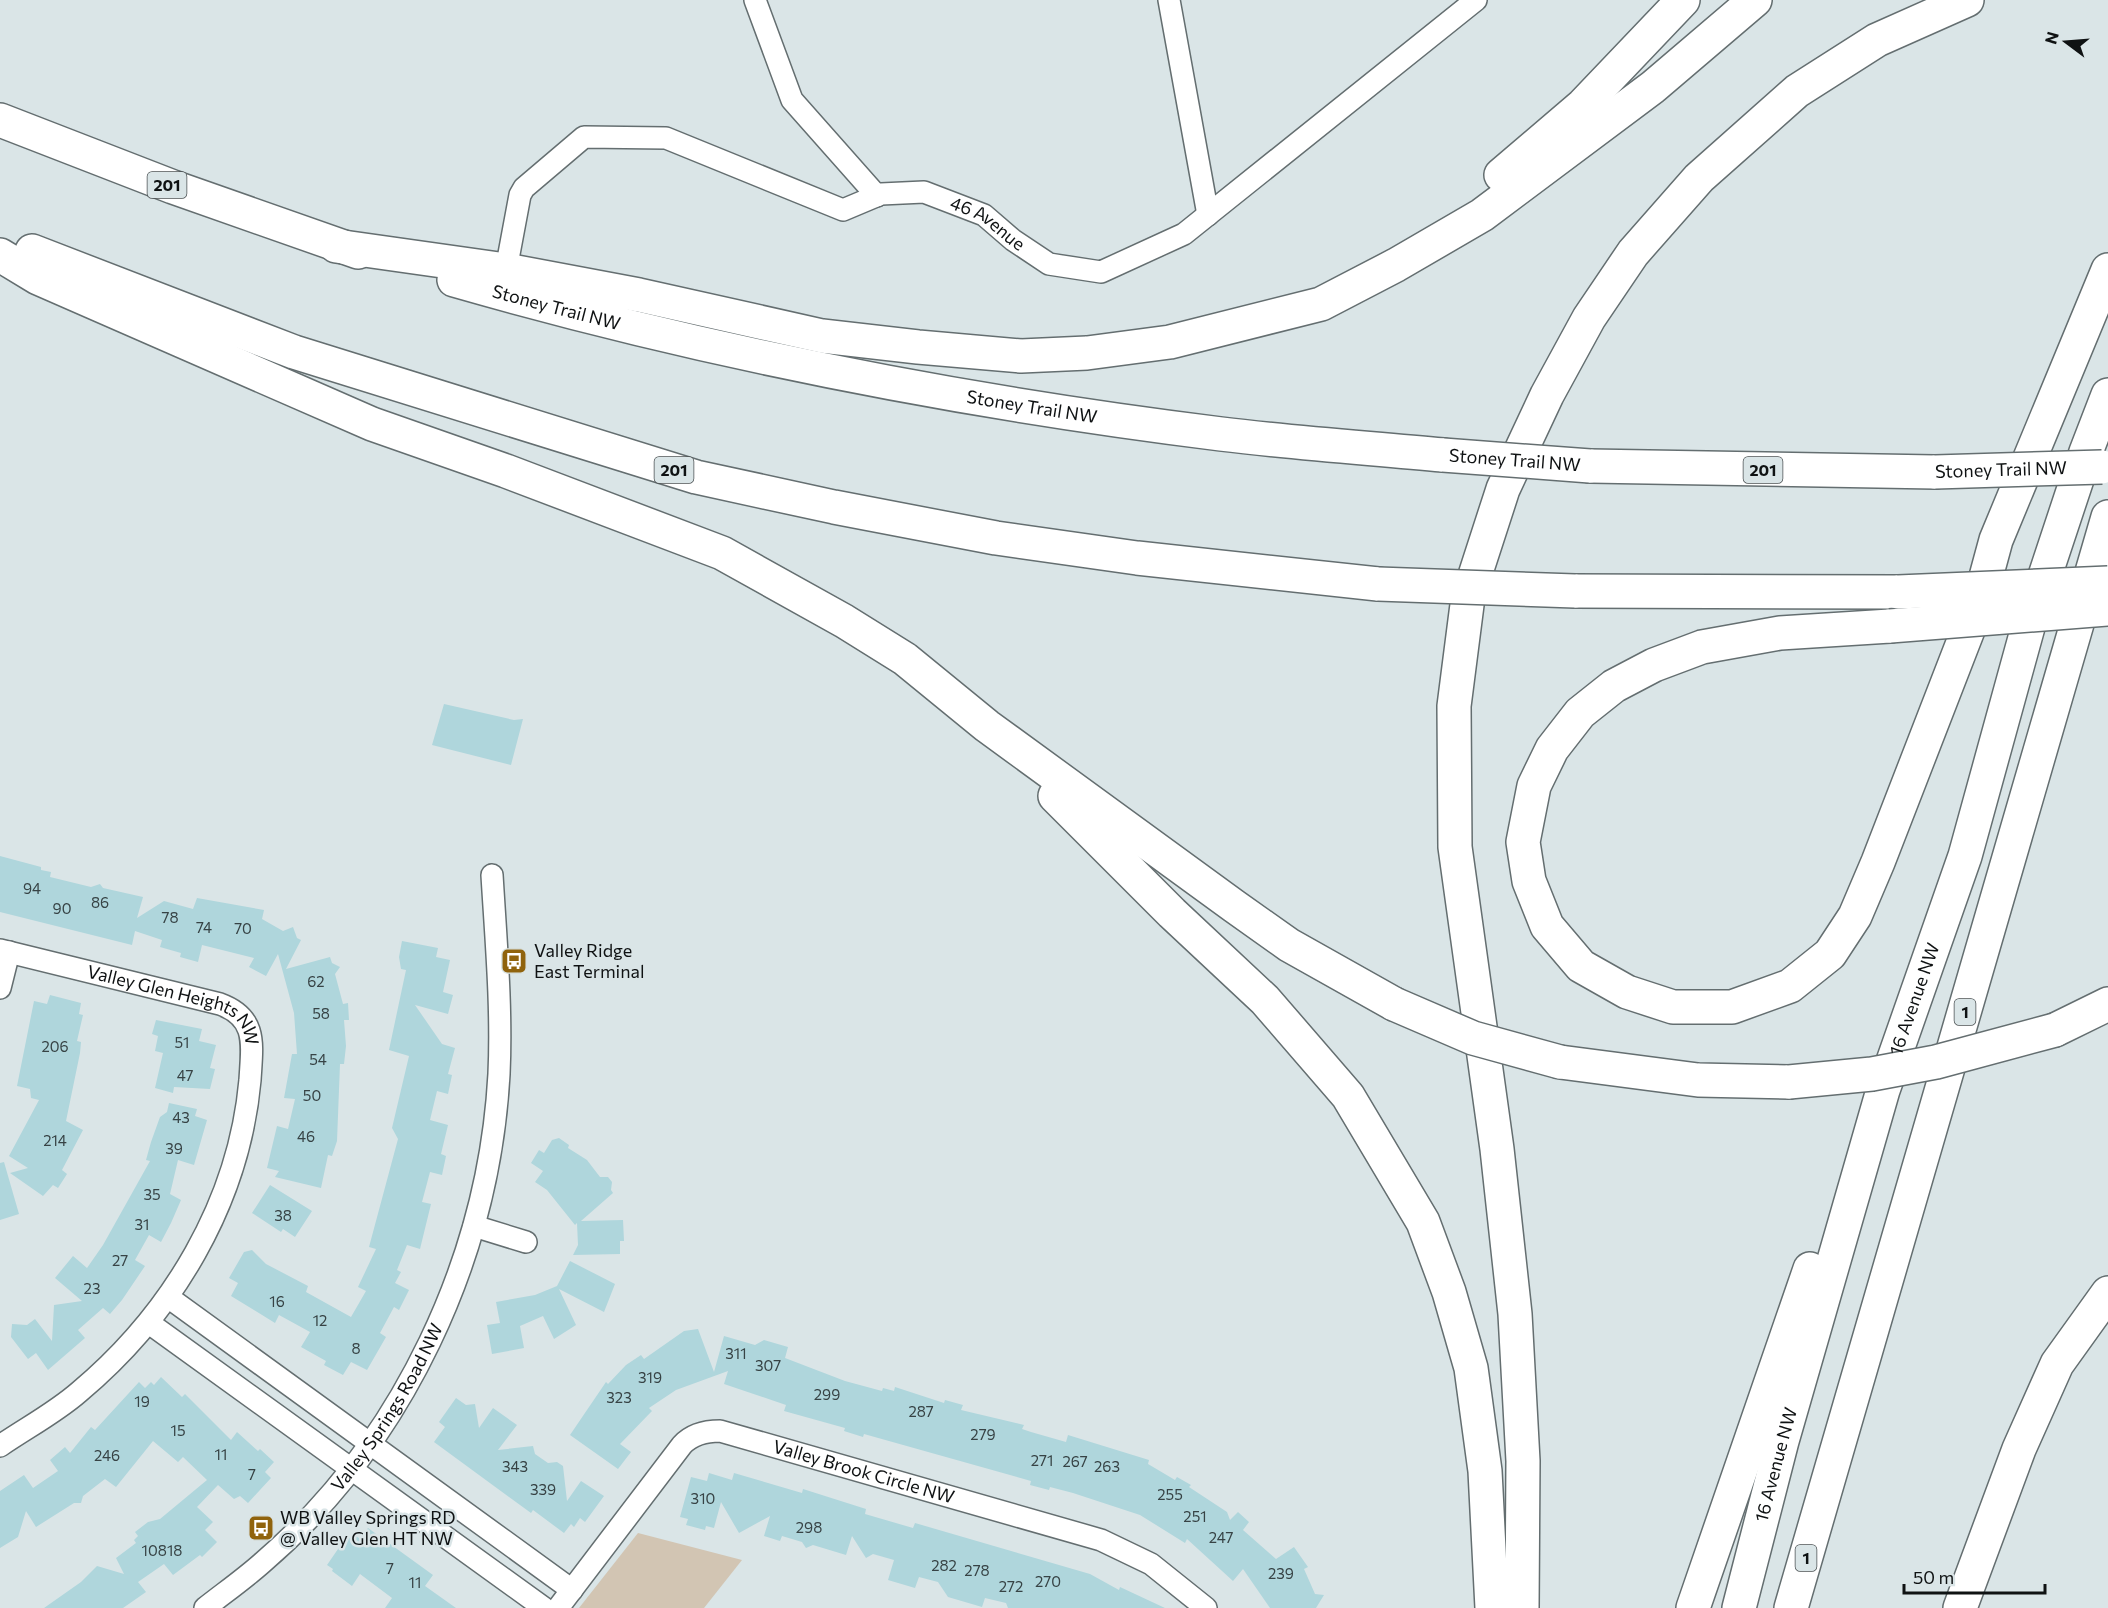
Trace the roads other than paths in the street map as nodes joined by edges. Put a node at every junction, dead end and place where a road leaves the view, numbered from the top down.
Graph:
1 (755, 0) edge
2 (1169, 0) edge
3 (1476, 0) edge
4 (1683, 0) edge
5 (1755, 0) edge
6 (1967, 0) edge
7 (0, 120) edge
8 (877, 196) junction
9 (1208, 216) junction
10 (0, 237) edge
11 (336, 246) junction
12 (0, 255) edge
13 (1396, 265) junction
14 (506, 270) junction
15 (2108, 270) edge
16 (2108, 395) edge
17 (2105, 467) edge
18 (2108, 517) edge
19 (2108, 584) edge
20 (2108, 609) edge
21 (987, 726) junction
22 (492, 874) dead end
23 (4, 951) edge
24 (0, 988) edge
25 (2108, 1004) edge
26 (1854, 1189) junction
27 (474, 1226) junction
28 (526, 1242) dead end
29 (2108, 1293) edge
30 (168, 1297) junction
31 (149, 1323) junction
32 (2108, 1329) edge
33 (369, 1444) junction
34 (0, 1446) edge
35 (2019, 1449) junction
36 (351, 1469) junction
37 (572, 1590) junction
38 (205, 1608) edge
39 (544, 1608) edge
40 (558, 1608) edge
41 (1206, 1608) edge
42 (1492, 1608) edge
43 (1522, 1608) edge
44 (1694, 1608) edge
45 (1739, 1608) edge
46 (1791, 1608) edge
47 (1960, 1608) edge

1 - 8 street
2 - 9 street
3 - 9 street, 46 Avenue
4 - 13 highway
5 - 13 highway
6 - 43 highway
7 - 11 highway, Stoney Trail NW / 201
8 - 9 street, 46 Avenue
8 - 14 street, 46 Avenue
10 - 19 highway, 201, bridge
11 - 14 highway
11 - 17 highway, Stoney Trail NW / 201, bridge
12 - 21 highway
13 - 14 highway
15 - 20 highway, bridge
16 - 26 highway, 16 Avenue NW
18 - 46 highway, 1
21 - 25 highway, bridge
21 - 42 highway
22 - 27 street, Valley Springs Road NW
23 - 24 street
23 - 30 street, Valley Glen Heights NW
26 - 44 highway
26 - 45 highway, 16 Avenue NW
27 - 28 street
27 - 33 street, Valley Springs Road NW
29 - 35 highway
30 - 31 street, Valley Glen Heights NW
30 - 33 street
31 - 34 street, Valley Glen Heights NW
31 - 36 street
32 - 35 highway
33 - 36 street, Valley Springs Road NW
33 - 37 street
35 - 47 highway
36 - 38 street, Valley Springs Road NW
36 - 39 street
37 - 40 street, Valley Brook Circle NW
37 - 41 street, Valley Brook Circle NW

